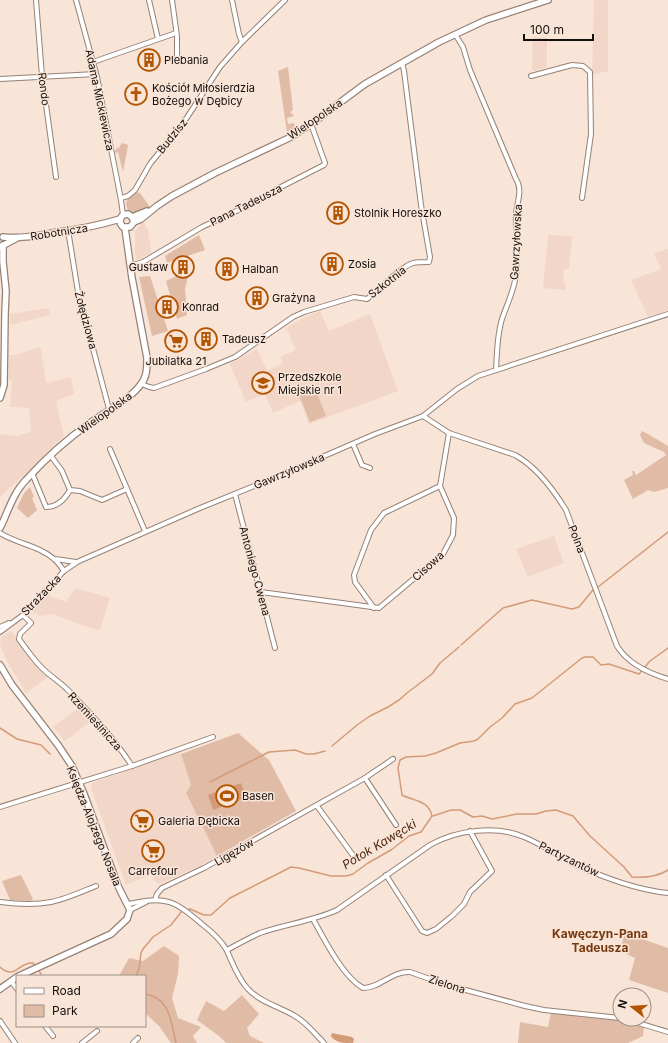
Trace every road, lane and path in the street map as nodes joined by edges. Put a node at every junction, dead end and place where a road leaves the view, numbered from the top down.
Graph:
1 (36, 0) edge
2 (76, 0) edge
3 (149, 0) edge
4 (172, 0) edge
5 (232, 0) edge
6 (286, 0) edge
7 (548, 0) edge
8 (176, 33) junction
9 (455, 33) junction
10 (158, 40) junction
11 (242, 42) junction
12 (93, 62) junction
13 (177, 62) dead end
14 (402, 63) junction
15 (96, 74) junction
16 (42, 76) junction
17 (531, 76) dead end
18 (0, 79) edge
19 (311, 124) junction
20 (56, 177) dead end
21 (582, 198) dead end
22 (121, 199) junction
23 (126, 221) junction
24 (68, 230) junction
25 (1, 235) edge
26 (17, 238) junction
27 (2, 246) edge
28 (0, 253) edge
29 (2, 262) junction
30 (130, 266) junction
31 (3, 313) edge
32 (668, 314) edge
33 (496, 370) junction
34 (142, 384) junction
35 (0, 397) edge
36 (109, 409) junction
37 (423, 416) junction
38 (449, 433) junction
39 (353, 444) junction
40 (110, 449) dead end
41 (51, 456) junction
42 (370, 468) dead end
43 (32, 473) junction
44 (440, 486) junction
45 (128, 488) junction
46 (70, 490) junction
47 (235, 494) junction
48 (0, 528) edge
49 (145, 531) junction
50 (0, 532) edge
51 (55, 559) junction
52 (76, 562) junction
53 (64, 571) junction
54 (261, 592) junction
55 (374, 608) junction
56 (23, 615) junction
57 (19, 618) junction
58 (0, 627) edge
59 (0, 632) edge
60 (275, 648) dead end
61 (0, 662) edge
62 (1, 667) edge
63 (668, 679) edge
64 (213, 737) dead end
65 (393, 759) dead end
66 (132, 766) junction
67 (365, 778) junction
68 (79, 782) junction
69 (1, 805) edge
70 (317, 806) junction
71 (396, 825) dead end
72 (470, 831) junction
73 (355, 858) dead end
74 (386, 875) junction
75 (96, 886) dead end
76 (668, 893) edge
77 (155, 900) junction
78 (0, 902) edge
79 (130, 907) junction
80 (312, 919) junction
81 (227, 950) junction
82 (22, 975) edge
83 (16, 978) edge
84 (11, 981) junction
85 (16, 988) edge
86 (0, 989) edge
87 (612, 1017) edge
88 (0, 1022) edge
89 (46, 1027) edge
90 (651, 1027) edge
91 (97, 1031) dead end
92 (668, 1032) edge
93 (53, 1036) dead end
94 (138, 1038) dead end
95 (15, 1043) edge
96 (82, 1043) edge
97 (133, 1043) edge
98 (324, 1043) edge

1 - 16 street, Rondo
2 - 12 street, Adama Mickiewicza
3 - 10 street
4 - 8 street
5 - 11 street
6 - 11 street, Budzisz
7 - 9 street, Wielopolska
8 - 10 street
8 - 13 street
9 - 14 street, Wielopolska
9 - 33 street, Gawrzyłowska
10 - 12 street
11 - 22 street, Budzisz
12 - 15 street, Adama Mickiewicza
14 - 19 street, Wielopolska
14 - 34 street, Szkotnia
15 - 16 street
15 - 22 street, Adama Mickiewicza
16 - 18 street
16 - 20 street, Rondo
17 - 21 street
19 - 23 street, Wielopolska
19 - 30 street, Pana Tadeusza
22 - 23 street, Adama Mickiewicza
23 - 24 street, Robotnicza
23 - 30 street, Wielopolska
24 - 26 street, Robotnicza
24 - 36 street, Żołędziowa
25 - 26 street, Robotnicza
25 - 27 street
26 - 27 street, Robotnicza
27 - 29 street
28 - 29 street
29 - 31 street
30 - 34 street, Wielopolska
31 - 35 street
32 - 33 street, Gawrzyłowska
33 - 37 street, Gawrzyłowska
34 - 36 street, Wielopolska
36 - 41 street, Wielopolska
37 - 38 street, Polna
37 - 39 street, Gawrzyłowska
38 - 44 street
38 - 63 street, Polna
39 - 42 street
39 - 47 street, Gawrzyłowska
40 - 45 street
41 - 43 street, Wielopolska
41 - 46 street
43 - 46 street
43 - 48 street, Wielopolska
44 - 55 street, Cisowa
44 - 55 street
45 - 46 street
45 - 49 street
47 - 49 street, Gawrzyłowska
47 - 54 street, Antoniego Cwena
49 - 52 street, Gawrzyłowska
50 - 51 street
51 - 52 street
51 - 53 street
52 - 53 street, Gawrzyłowska
53 - 56 street, Strażacka
54 - 55 street
54 - 60 street, Antoniego Cwena
56 - 57 street, Strażacka
56 - 66 street, Rzemieślnicza
57 - 58 street, Strażacka
57 - 59 street, Strażacka
61 - 62 street, Księdza Alojzego Nosala
62 - 68 street, Księdza Alojzego Nosala
64 - 66 street
65 - 67 street, Ligęzów
66 - 68 street
67 - 70 street, Ligęzów
67 - 71 street
68 - 69 street
68 - 79 street, Księdza Alojzego Nosala
70 - 73 street
70 - 77 street, Ligęzów
72 - 74 street, Partyzantów
72 - 74 street
72 - 76 street, Partyzantów
74 - 80 street, Partyzantów
75 - 78 street
77 - 79 street
77 - 81 street
79 - 82 street
80 - 81 street, Partyzantów
80 - 87 street, Zielona
81 - 98 street
83 - 84 street
84 - 85 street
84 - 86 street
88 - 95 street
89 - 93 street
90 - 92 street
91 - 96 street
94 - 97 street

